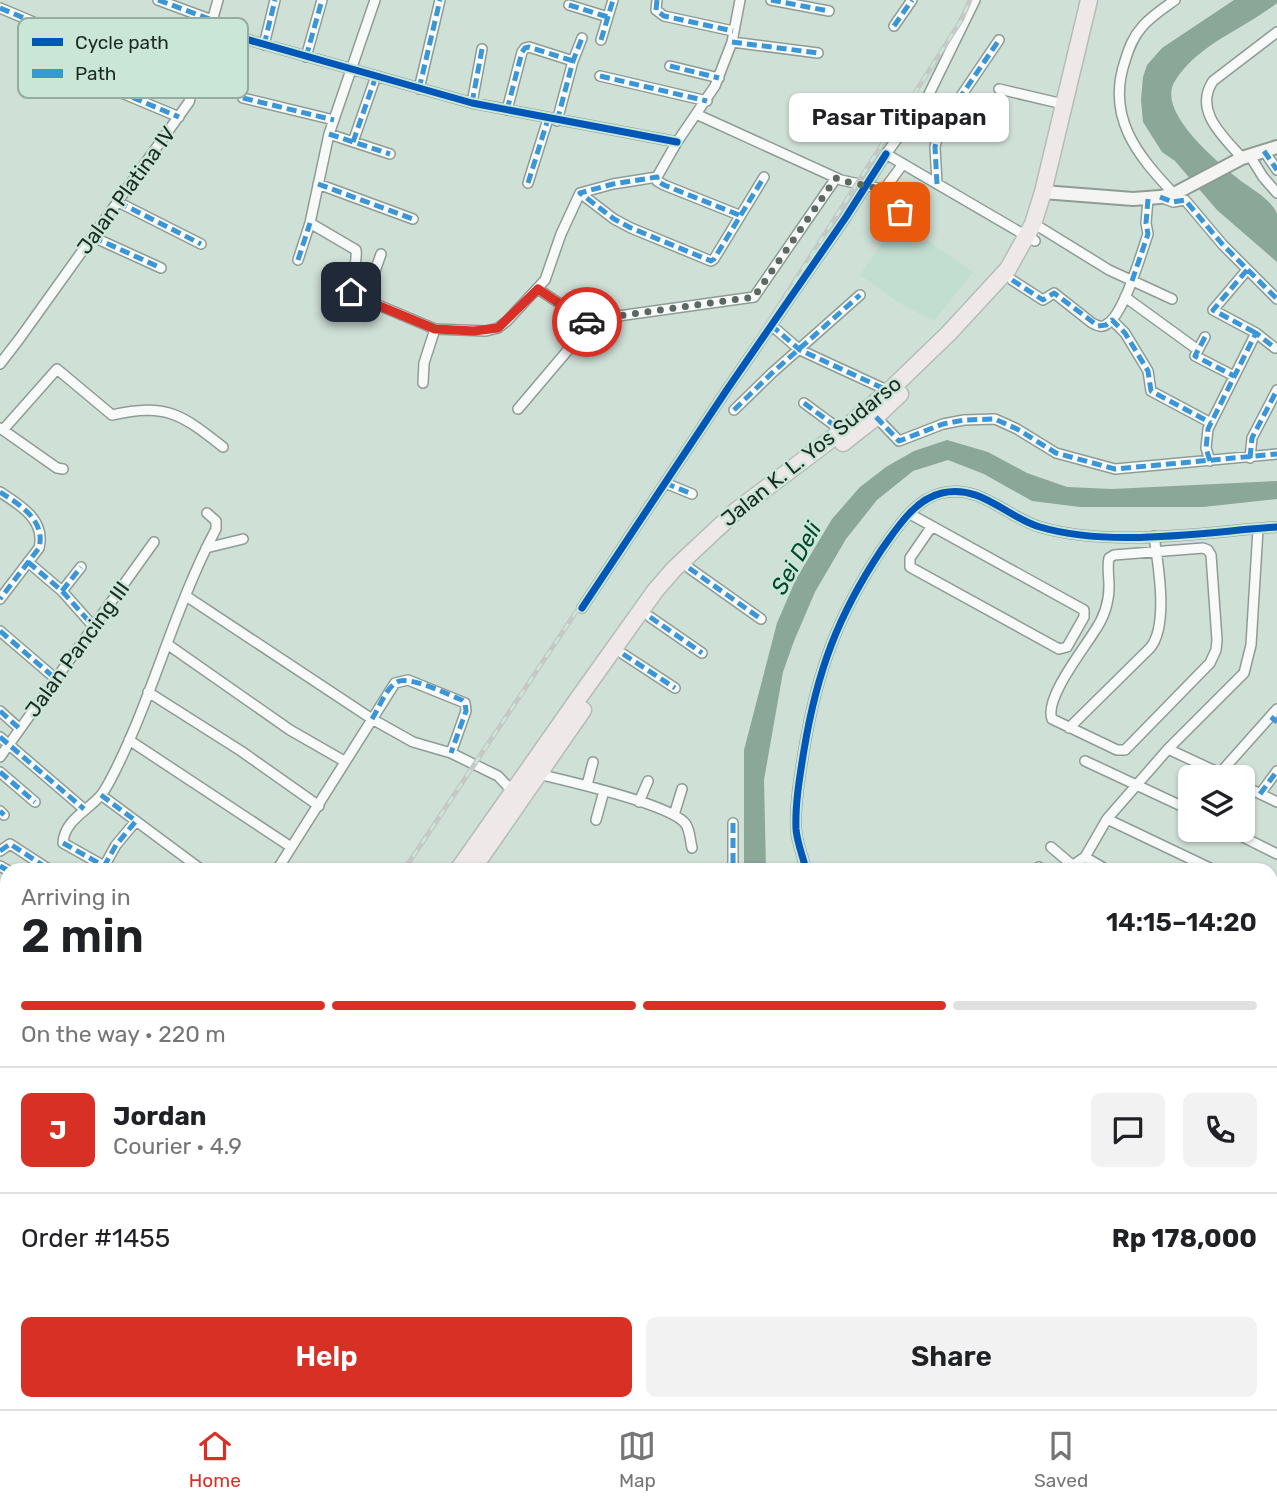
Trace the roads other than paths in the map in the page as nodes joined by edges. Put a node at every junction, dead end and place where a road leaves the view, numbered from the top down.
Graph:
1 (158, 0) edge
2 (218, 0) edge
3 (275, 0) edge
4 (322, 0) edge
5 (375, 0) edge
6 (440, 0) edge
7 (613, 0) edge
8 (657, 0) edge
9 (740, 0) edge
10 (771, 0) edge
11 (912, 0) edge
12 (975, 0) edge
13 (1089, 0) edge
14 (1097, 0) edge
15 (1175, 0) edge
16 (569, 5) dead end
17 (0, 8) edge
18 (829, 11) dead end
19 (608, 17) junction
20 (24, 18) edge
21 (198, 18) edge
22 (213, 18) edge
23 (894, 26) dead end
24 (733, 31) junction
25 (1277, 32) edge
26 (582, 38) dead end
27 (248, 39) edge
28 (601, 40) dead end
29 (999, 40) dead end
30 (732, 43) junction
31 (264, 45) junction
32 (482, 49) dead end
33 (818, 53) dead end
34 (306, 57) junction
35 (573, 61) junction
36 (670, 66) dead end
37 (350, 68) junction
38 (376, 76) junction
39 (600, 76) dead end
40 (719, 78) junction
41 (419, 89) junction
42 (999, 89) dead end
43 (134, 98) edge
44 (190, 98) edge
45 (243, 98) dead end
46 (707, 101) junction
47 (471, 103) junction
48 (1063, 104) junction
49 (507, 110) junction
50 (696, 114) junction
51 (179, 117) junction
52 (334, 120) junction
53 (552, 120) junction
54 (329, 134) junction
55 (353, 142) junction
56 (677, 142) junction
57 (1277, 146) edge
58 (1264, 151) junction
59 (390, 154) dead end
60 (886, 154) junction
61 (1246, 157) junction
62 (902, 164) junction
63 (1277, 170) edge
64 (657, 177) junction
65 (764, 177) dead end
66 (836, 178) junction
67 (528, 183) dead end
68 (317, 184) junction
69 (937, 184) junction
70 (867, 185) junction
71 (883, 191) junction
72 (1047, 192) junction
73 (1177, 192) junction
74 (1277, 193) edge
75 (580, 194) junction
76 (1154, 198) junction
77 (118, 202) junction
78 (900, 212) dead end
79 (739, 215) junction
80 (413, 219) dead end
81 (310, 223) junction
82 (1034, 235) junction
83 (93, 237) junction
84 (201, 244) dead end
85 (381, 254) dead end
86 (298, 260) dead end
87 (161, 268) dead end
88 (1247, 270) junction
89 (1012, 281) junction
90 (1132, 281) junction
91 (538, 289) junction
92 (860, 295) dead end
93 (1125, 298) junction
94 (1172, 299) dead end
95 (1277, 299) edge
96 (365, 300) junction
97 (1112, 320) junction
98 (590, 324) junction
99 (771, 325) junction
100 (435, 329) junction
101 (1256, 332) junction
102 (1205, 337) dead end
103 (944, 345) junction
104 (1275, 348) dead end
105 (800, 350) junction
106 (1198, 350) junction
107 (0, 363) edge
108 (1234, 376) junction
109 (423, 383) dead end
110 (1277, 390) edge
111 (889, 391) junction
112 (804, 403) dead end
113 (518, 409) dead end
114 (734, 410) dead end
115 (876, 418) junction
116 (1211, 423) junction
117 (2, 429) edge
118 (842, 431) junction
119 (223, 447) dead end
120 (1277, 454) edge
121 (1250, 458) junction
122 (1210, 461) junction
123 (63, 469) dead end
124 (665, 483) junction
125 (0, 492) edge
126 (692, 494) dead end
127 (207, 513) dead end
128 (910, 514) junction
129 (932, 526) junction
130 (1277, 527) edge
131 (1258, 528) junction
132 (1154, 536) junction
133 (243, 539) dead end
134 (154, 542) dead end
135 (206, 548) junction
136 (1156, 552) junction
137 (28, 562) junction
138 (81, 567) dead end
139 (689, 568) junction
140 (62, 591) junction
141 (186, 596) junction
142 (0, 599) edge
143 (582, 608) dead end
144 (650, 617) junction
145 (761, 619) dead end
146 (94, 627) junction
147 (2, 637) edge
148 (167, 644) junction
149 (702, 653) dead end
150 (623, 654) junction
151 (56, 679) junction
152 (675, 688) dead end
153 (148, 692) junction
154 (0, 711) edge
155 (1275, 716) edge
156 (372, 719) junction
157 (1069, 728) junction
158 (20, 729) junction
159 (0, 737) edge
160 (129, 740) junction
161 (8, 745) junction
162 (1168, 749) junction
163 (451, 752) junction
164 (0, 757) edge
165 (344, 761) junction
166 (1085, 761) dead end
167 (593, 762) dead end
168 (1202, 765) edge
169 (1233, 765) edge
170 (1277, 771) edge
171 (0, 772) edge
172 (538, 774) junction
173 (648, 781) dead end
174 (587, 785) junction
175 (1138, 785) junction
176 (682, 789) dead end
177 (604, 791) junction
178 (1255, 792) edge
179 (516, 794) junction
180 (1260, 794) junction
181 (101, 795) junction
182 (35, 802) dead end
183 (639, 802) junction
184 (1277, 802) edge
185 (1178, 804) edge
186 (319, 806) junction
187 (84, 809) junction
188 (674, 815) junction
189 (596, 820) dead end
190 (1107, 820) junction
191 (136, 821) junction
192 (733, 823) dead end
193 (1254, 842) edge
194 (2, 846) edge
195 (291, 846) junction
196 (692, 848) dead end
197 (1051, 848) dead end
198 (1277, 854) edge
199 (1085, 857) junction
200 (39, 863) edge
201 (95, 863) edge
202 (106, 863) edge
203 (190, 863) edge
204 (281, 863) edge
205 (463, 863) edge
206 (476, 863) edge
207 (733, 863) edge
208 (804, 863) edge
209 (1065, 863) edge
210 (1075, 863) edge
211 (1095, 863) edge
212 (1199, 863) edge

1 - 21 street
2 - 22 street, Jalan Platina IV
3 - 31 street
4 - 34 street
5 - 37 street
6 - 41 street
7 - 19 street
8 - 24 street
9 - 24 street
10 - 18 street
11 - 23 street
12 - 60 street
13 - 48 highway, Jalan K. L. Yos Sudarso
14 - 72 highway, Jalan K. L. Yos Sudarso
15 - 73 street
16 - 19 street
17 - 20 street
19 - 28 street
24 - 30 street
25 - 61 street
26 - 35 street
27 - 31 street
29 - 69 street
30 - 33 street
30 - 40 street
31 - 34 street
32 - 47 street
34 - 37 street
35 - 49 street
35 - 53 street
36 - 40 street
37 - 38 street
37 - 52 street
38 - 41 street
38 - 55 street
39 - 46 street
40 - 46 street
41 - 47 street
42 - 48 street
43 - 51 street
44 - 51 street, Jalan Platina IV
45 - 52 street
46 - 50 street
47 - 49 street
48 - 72 highway, Jalan K. L. Yos Sudarso
49 - 53 street
50 - 56 street
50 - 66 street
51 - 77 street, Jalan Platina IV
52 - 54 street
53 - 56 street
53 - 67 street
54 - 55 street
54 - 68 street
55 - 59 street
56 - 64 street
57 - 58 main road
58 - 61 main road
58 - 63 street
60 - 62 street
60 - 70 street
61 - 73 main road
61 - 74 street
62 - 69 street
62 - 71 street
64 - 75 street
64 - 79 street
65 - 79 street
66 - 70 street
66 - 98 street
68 - 80 street
68 - 81 street
69 - 82 street
70 - 71 street
70 - 99 street
71 - 78 street
72 - 76 main road
72 - 82 highway, Jalan K. L. Yos Sudarso
73 - 76 main road
75 - 79 street
75 - 91 street
76 - 88 street
76 - 90 street
77 - 83 street, Jalan Platina IV
77 - 84 street
81 - 86 street
81 - 96 street
82 - 89 highway, Jalan K. L. Yos Sudarso
82 - 90 street
82 - 103 highway, Jalan K. L. Yos Sudarso
83 - 87 street
83 - 107 street, Jalan Platina IV
85 - 96 street
88 - 95 street
88 - 101 street
89 - 97 street
89 - 103 highway, Jalan K. L. Yos Sudarso
90 - 93 street
90 - 94 street
91 - 98 street
91 - 100 street
92 - 105 street
93 - 97 street
93 - 106 street
96 - 100 street
97 - 116 street
98 - 113 street
99 - 105 street
99 - 124 street
100 - 109 street
101 - 104 street
101 - 108 street
102 - 106 street
103 - 111 highway, Jalan K. L. Yos Sudarso
103 - 115 highway, Jalan K. L. Yos Sudarso
105 - 111 street
105 - 114 street
106 - 108 street
108 - 116 street
110 - 121 street
111 - 118 highway, Jalan K. L. Yos Sudarso
112 - 118 street
115 - 122 street
115 - 139 highway, Jalan K. L. Yos Sudarso
116 - 122 street
117 - 119 street
117 - 123 street
118 - 179 highway, Jalan K. L. Yos Sudarso
120 - 121 street
121 - 122 street
124 - 126 street
124 - 143 street
125 - 137 street
127 - 135 street
128 - 129 street
128 - 132 street
128 - 208 street
129 - 129 street
130 - 131 street
131 - 132 street
131 - 162 street
132 - 136 street
133 - 135 street
134 - 146 street, Jalan Pancing III
135 - 141 street
136 - 157 street
136 - 157 street
136 - 157 street
137 - 140 street
137 - 142 street
138 - 140 street
139 - 144 highway, Jalan K. L. Yos Sudarso
139 - 145 street
140 - 146 street
141 - 148 street
141 - 156 street
144 - 149 street
144 - 150 highway, Jalan K. L. Yos Sudarso
146 - 151 street, Jalan Pancing III
147 - 151 street
148 - 153 street
148 - 165 street
150 - 152 street
150 - 172 highway, Jalan K. L. Yos Sudarso
151 - 158 street, Jalan Pancing III
153 - 160 street
153 - 186 street
154 - 158 street
155 - 169 street
156 - 163 street
156 - 163 street
156 - 165 street
158 - 161 street, Jalan Pancing III
159 - 161 street
160 - 181 street
160 - 195 street
161 - 164 street, Jalan Pancing III
161 - 187 street
162 - 168 street
162 - 175 street
163 - 179 street
165 - 186 street
166 - 175 street
167 - 174 street
170 - 180 street
171 - 182 street
172 - 174 street
172 - 179 highway, Jalan K. L. Yos Sudarso
173 - 183 street
174 - 177 street
175 - 185 street
175 - 190 street
176 - 188 street
177 - 183 street
177 - 189 street
178 - 180 street
179 - 205 highway, Jalan K. L. Yos Sudarso
179 - 206 highway, Jalan K. L. Yos Sudarso
180 - 184 street
181 - 187 street
181 - 191 street
183 - 188 street
186 - 195 street
187 - 201 street
188 - 196 street
190 - 199 street
190 - 212 street
191 - 202 street
191 - 203 street
192 - 207 street
193 - 198 street
194 - 200 street
195 - 204 street
197 - 209 street
199 - 210 street
199 - 211 street

